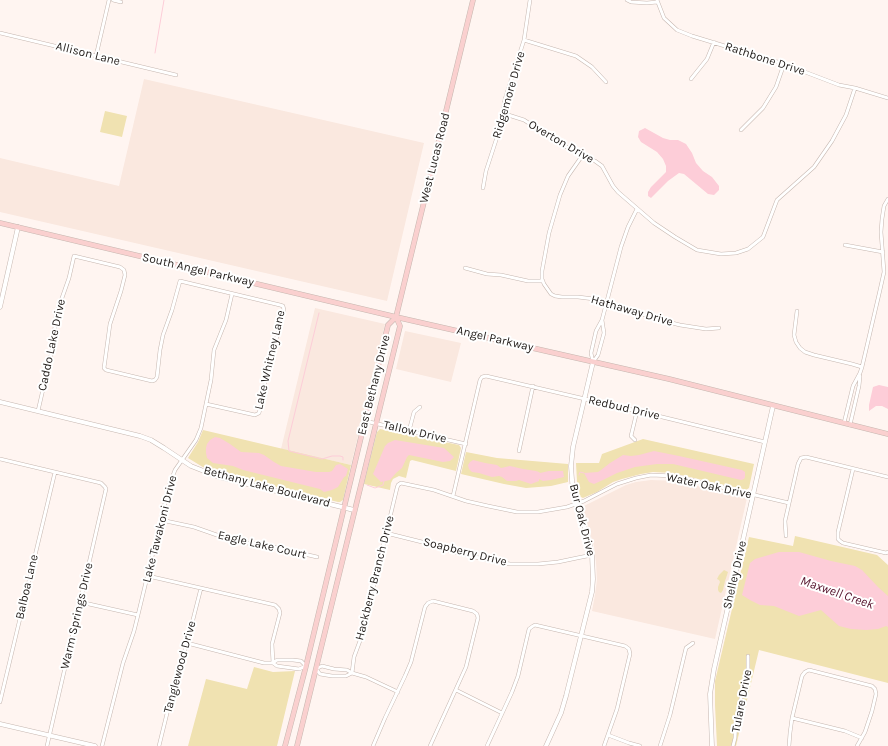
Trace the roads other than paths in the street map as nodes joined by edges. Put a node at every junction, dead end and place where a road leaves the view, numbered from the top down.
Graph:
1 (109, 0) edge
2 (113, 0) edge
3 (473, 0) edge
4 (530, 0) edge
5 (627, 0) edge
6 (657, 1) edge
7 (121, 2) dead end
8 (0, 33) edge
9 (524, 40) junction
10 (714, 42) junction
11 (96, 56) junction
12 (784, 64) junction
13 (176, 75) dead end
14 (691, 79) dead end
15 (606, 82) dead end
16 (855, 88) junction
17 (888, 98) edge
18 (502, 113) junction
19 (741, 130) dead end
20 (582, 156) junction
21 (483, 188) dead end
22 (888, 199) edge
23 (637, 209) junction
24 (0, 223) edge
25 (18, 227) junction
26 (845, 245) dead end
27 (882, 252) junction
28 (465, 268) dead end
29 (543, 281) junction
30 (232, 294) junction
31 (607, 302) junction
32 (0, 308) edge
33 (797, 311) dead end
34 (396, 317) junction
35 (602, 320) junction
36 (718, 328) dead end
37 (593, 362) junction
38 (862, 367) junction
39 (860, 373) junction
40 (533, 386) junction
41 (585, 399) junction
42 (0, 402) edge
43 (206, 404) junction
44 (773, 406) junction
45 (420, 407) dead end
46 (38, 411) junction
47 (637, 411) junction
48 (365, 421) junction
49 (375, 423) junction
50 (844, 423) junction
51 (850, 425) junction
52 (409, 431) junction
53 (888, 434) edge
54 (635, 440) dead end
55 (765, 442) junction
56 (466, 444) junction
57 (519, 450) dead end
58 (1, 459) edge
59 (183, 460) junction
60 (0, 465) edge
61 (853, 469) junction
62 (55, 472) junction
63 (888, 477) edge
64 (399, 484) joint
65 (753, 495) junction
66 (454, 496) junction
67 (789, 503) junction
68 (576, 504) junction
69 (344, 507) junction
70 (354, 510) junction
71 (161, 520) junction
72 (386, 533) junction
73 (786, 536) dead end
74 (888, 552) edge
75 (592, 555) junction
76 (317, 557) dead end
77 (148, 576) junction
78 (201, 588) junction
79 (80, 602) junction
80 (138, 615) junction
81 (580, 636) junction
82 (188, 643) junction
83 (693, 644) dead end
84 (748, 656) dead end
85 (273, 663) junction
86 (306, 666) junction
87 (316, 669) junction
88 (352, 673) junction
89 (456, 690) junction
90 (398, 692) junction
91 (0, 702) edge
92 (502, 713) junction
93 (792, 718) junction
94 (0, 724) edge
95 (49, 735) junction
96 (608, 735) junction
97 (862, 738) junction
98 (47, 746) edge
99 (96, 746) edge
100 (102, 746) edge
101 (160, 746) edge
102 (285, 746) edge
103 (296, 746) edge
104 (374, 746) edge
105 (430, 746) edge
106 (487, 746) edge
107 (546, 746) edge
108 (604, 746) edge
109 (640, 746) edge
110 (660, 746) edge
111 (712, 746) edge
112 (733, 746) edge
113 (789, 746) edge
114 (857, 746) edge

1 - 11 street
2 - 7 street
3 - 34 main road, West Lucas Road
4 - 9 street, Ridgemore Drive
5 - 6 street
6 - 10 street, Rathbone Drive
8 - 11 street, Allison Lane
9 - 15 street
9 - 18 street, Ridgemore Drive
10 - 12 street, Rathbone Drive
10 - 14 street
11 - 13 street, Allison Lane
12 - 16 street, Rathbone Drive
12 - 19 street
16 - 17 street, Rathbone Drive
16 - 23 street, Overton Drive
18 - 20 street, Overton Drive
18 - 21 street, Ridgemore Drive
20 - 23 street, Overton Drive
20 - 29 street
22 - 27 street
23 - 31 street
24 - 25 main road, South Angel Parkway
25 - 32 street
25 - 34 main road, South Angel Parkway
26 - 27 street
27 - 38 street
28 - 29 street
29 - 31 street, Hathaway Drive
30 - 43 street, Lake Tawakoni Drive
30 - 43 street, Lake Whitney Lane
30 - 46 street, Caddo Lake Drive
31 - 35 street
31 - 36 street, Hathaway Drive
33 - 38 street
34 - 37 main road, Angel Parkway
34 - 48 main road, East Bethany Drive
34 - 49 main road, East Bethany Drive
35 - 37 street
35 - 37 street
37 - 41 street, Bur Oak Drive
37 - 44 main road, Angel Parkway
38 - 39 street
39 - 50 street
39 - 51 street
40 - 41 street, Redbud Drive
40 - 56 street, Redbud Drive
40 - 57 street
41 - 47 street, Redbud Drive
41 - 68 street, Bur Oak Drive
42 - 46 street, Bethany Lake Boulevard
43 - 59 street, Lake Tawakoni Drive
44 - 50 main road, Angel Parkway
44 - 55 street, Shelley Drive
45 - 52 street
46 - 59 street, Bethany Lake Boulevard
47 - 54 street
47 - 55 street, Redbud Drive
48 - 49 street, Tallow Drive
48 - 69 main road, East Bethany Drive
49 - 52 street, Tallow Drive
49 - 70 main road, East Bethany Drive
50 - 51 main road, Angel Parkway
51 - 53 main road, Angel Parkway
52 - 56 street, Tallow Drive
55 - 65 street, Shelley Drive
56 - 66 street
58 - 60 street
58 - 62 street
59 - 69 street, Bethany Lake Boulevard
59 - 71 street, Lake Tawakoni Drive
61 - 63 street
61 - 67 street
61 - 74 street
62 - 79 street, Warm Springs Drive
62 - 91 street, Balboa Lane
64 - 66 street, Water Oak Drive
64 - 72 street, Hackberry Branch Drive
65 - 67 street, Water Oak Drive
65 - 68 street, Water Oak Drive
65 - 111 street, Shelley Drive
66 - 68 street, Water Oak Drive
67 - 73 street
68 - 75 street, Bur Oak Drive
69 - 70 street, Bethany Lake Boulevard
69 - 86 main road, East Bethany Drive
70 - 87 main road, East Bethany Drive
71 - 76 street, Eagle Lake Court
71 - 77 street, Lake Tawakoni Drive
72 - 75 street, Soapberry Drive
72 - 88 street, Hackberry Branch Drive
75 - 81 street, Bur Oak Drive
77 - 78 street
77 - 80 street, Lake Tawakoni Drive
78 - 82 street, Tanglewood Drive
78 - 85 street
79 - 80 street
79 - 95 street, Warm Springs Drive
80 - 100 street, Lake Tawakoni Drive
81 - 92 street
81 - 96 street
81 - 107 street, Bur Oak Drive
82 - 85 street
82 - 101 street, Tanglewood Drive
83 - 110 street
84 - 112 street, Tulare Drive
85 - 86 street
85 - 86 street
86 - 87 main road
86 - 102 main road, East Bethany Drive
87 - 88 street
87 - 88 street
87 - 103 main road, East Bethany Drive
88 - 90 street
89 - 90 street
89 - 92 street
89 - 105 street
90 - 104 street
92 - 106 street
93 - 97 street
93 - 97 street
93 - 113 street
94 - 95 street
95 - 98 street, Warm Springs Drive
95 - 99 street
96 - 108 street
96 - 109 street
97 - 114 street

